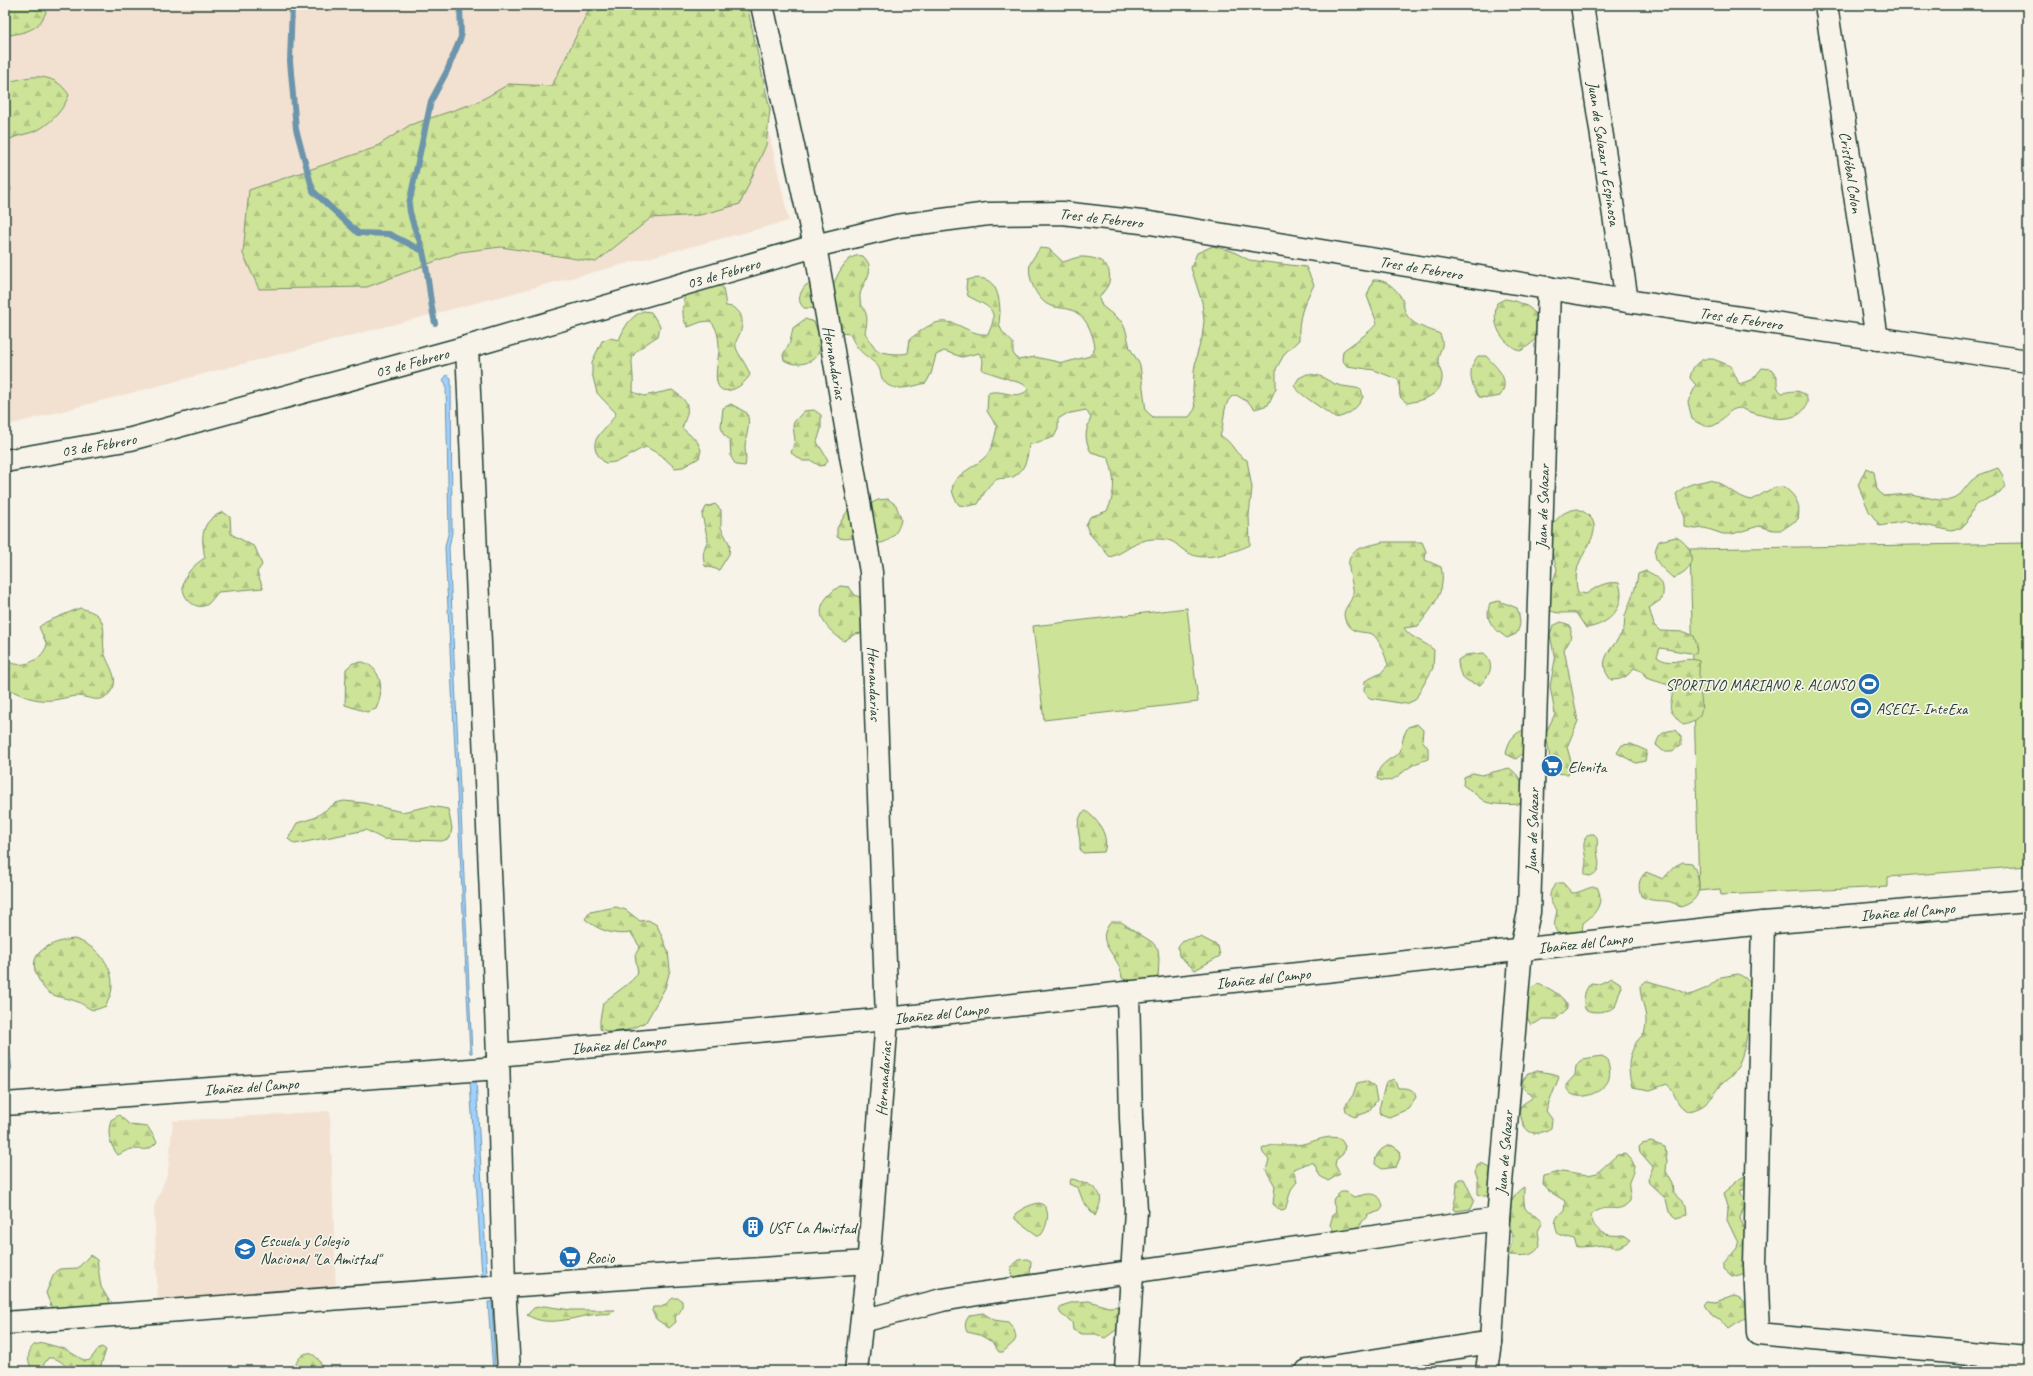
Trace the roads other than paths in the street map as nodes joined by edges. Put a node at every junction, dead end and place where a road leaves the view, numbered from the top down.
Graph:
1 (762, 5) edge
2 (1582, 5) edge
3 (1826, 5) edge
4 (815, 246) junction
5 (1549, 288) junction
6 (1627, 301) junction
7 (1877, 339) junction
8 (467, 347) junction
9 (2028, 361) edge
10 (5, 461) edge
11 (2028, 901) edge
12 (1763, 923) junction
13 (1521, 949) junction
14 (1128, 992) junction
15 (887, 1019) junction
16 (498, 1062) junction
17 (5, 1104) edge
18 (1498, 1219) junction
19 (868, 1262) junction
20 (1132, 1271) junction
21 (504, 1286) junction
22 (862, 1321) junction
23 (5, 1324) edge
24 (1491, 1342) junction
25 (2028, 1358) edge
26 (2028, 1368) edge
27 (509, 1371) edge
28 (856, 1371) edge
29 (1126, 1371) edge
30 (1307, 1371) edge
31 (1487, 1371) edge
32 (2027, 1371) edge

1 - 4 street, Hernandarias
2 - 6 street, Juan de Salazar y Espinosa
3 - 7 street, Cristóbal Colon
4 - 5 street, Tres de Febrero
4 - 8 street, 03 de Febrero
4 - 15 street, Hernandarias
5 - 6 street, Tres de Febrero
5 - 13 street, Juan de Salazar
6 - 7 street, Tres de Febrero
7 - 9 street, Tres de Febrero
8 - 10 street, 03 de Febrero
8 - 16 street
11 - 12 street, Ibañez del Campo
12 - 13 street, Ibañez del Campo
12 - 25 street
13 - 14 street, Ibañez del Campo
13 - 18 street, Juan de Salazar
14 - 15 street, Ibañez del Campo
14 - 20 street
15 - 16 street, Ibañez del Campo
15 - 19 street, Hernandarias
16 - 17 street, Ibañez del Campo
16 - 21 street
18 - 20 street
18 - 24 street, Juan de Salazar
19 - 21 street
19 - 22 street, Hernandarias
20 - 22 street
20 - 29 street
21 - 23 street
21 - 27 street
22 - 28 street, Hernandarias
24 - 30 street
24 - 31 street, Juan de Salazar
26 - 32 street

